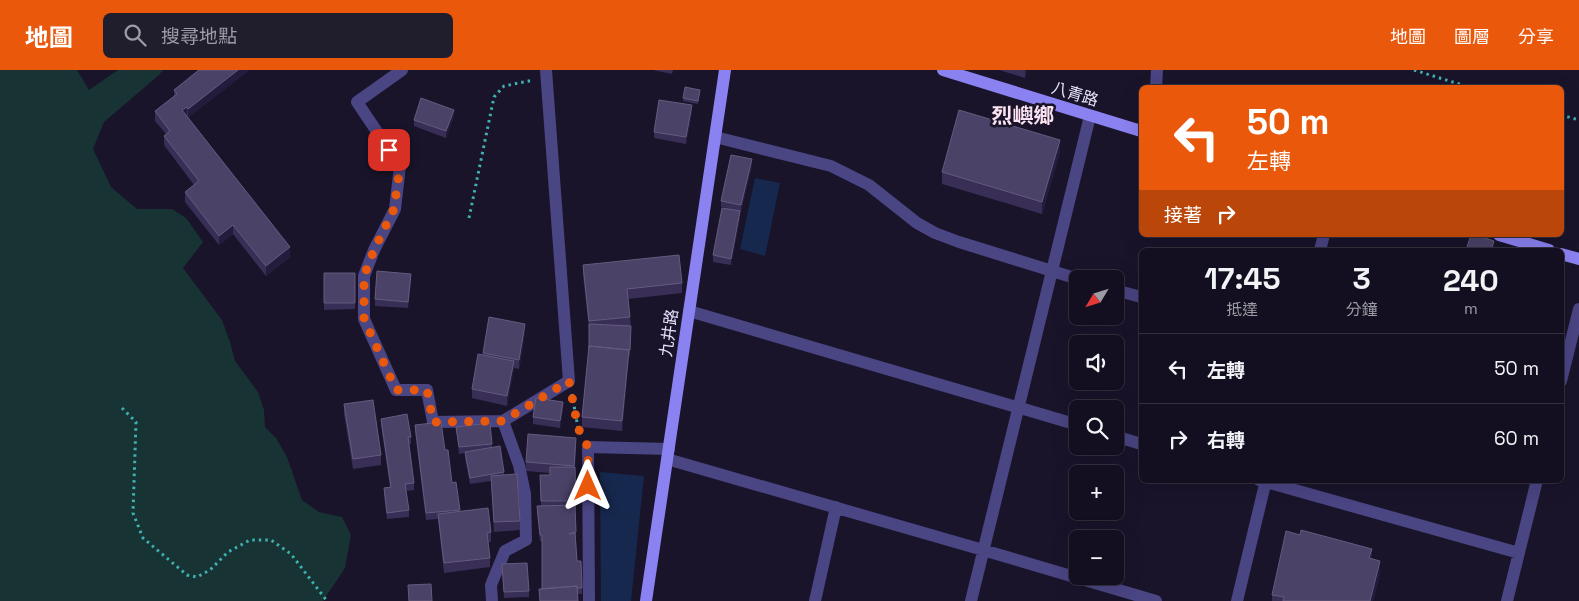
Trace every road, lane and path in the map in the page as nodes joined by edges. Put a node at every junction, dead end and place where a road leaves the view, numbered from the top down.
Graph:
1 (402, 70) edge
2 (725, 70) edge
3 (943, 70) edge
4 (1157, 70) edge
5 (1414, 70) edge
6 (546, 74) edge
7 (1156, 85) edge
8 (1462, 85) edge
9 (1090, 116) junction
10 (1564, 116) edge
11 (1579, 120) edge
12 (1139, 130) edge
13 (715, 137) junction
14 (469, 218) dead end
15 (1506, 237) edge
16 (1542, 248) edge
17 (1564, 255) edge
18 (1579, 259) edge
19 (1052, 271) junction
20 (1069, 276) edge
21 (1124, 293) edge
22 (1139, 297) edge
23 (1579, 309) edge
24 (689, 311) junction
25 (1564, 369) edge
26 (569, 381) junction
27 (1018, 406) junction
28 (122, 408) dead end
29 (503, 421) junction
30 (1069, 421) edge
31 (1124, 439) edge
32 (1139, 443) edge
33 (588, 447) junction
34 (668, 454) junction
35 (1263, 483) edge
36 (1270, 483) edge
37 (1536, 483) edge
38 (836, 508) junction
39 (983, 550) junction
40 (1519, 553) junction
41 (327, 601) edge
42 (492, 601) edge
43 (589, 601) edge
44 (646, 601) edge
45 (815, 601) edge
46 (970, 601) edge
47 (1156, 601) edge
48 (1237, 601) edge
49 (1507, 601) edge

1 - 29 street
2 - 13 main road, 九井路
3 - 9 main road, 八青路
4 - 7 street
5 - 8 path
6 - 14 path
6 - 26 street
9 - 12 main road, 八青路
9 - 19 street
10 - 11 path
13 - 19 street
13 - 24 main road, 九井路
15 - 16 main road
17 - 18 main road
19 - 20 street
19 - 27 street
21 - 22 street
23 - 25 street
24 - 27 street
24 - 34 main road, 九井路
26 - 29 street
26 - 33 path
27 - 30 street
27 - 39 street
28 - 41 path
29 - 42 street
31 - 32 street
33 - 34 street
33 - 43 street
34 - 38 street
34 - 44 main road, 九井路
35 - 48 street
36 - 40 street
37 - 40 street
38 - 39 street
38 - 45 street
39 - 46 street
39 - 47 street
40 - 49 street

